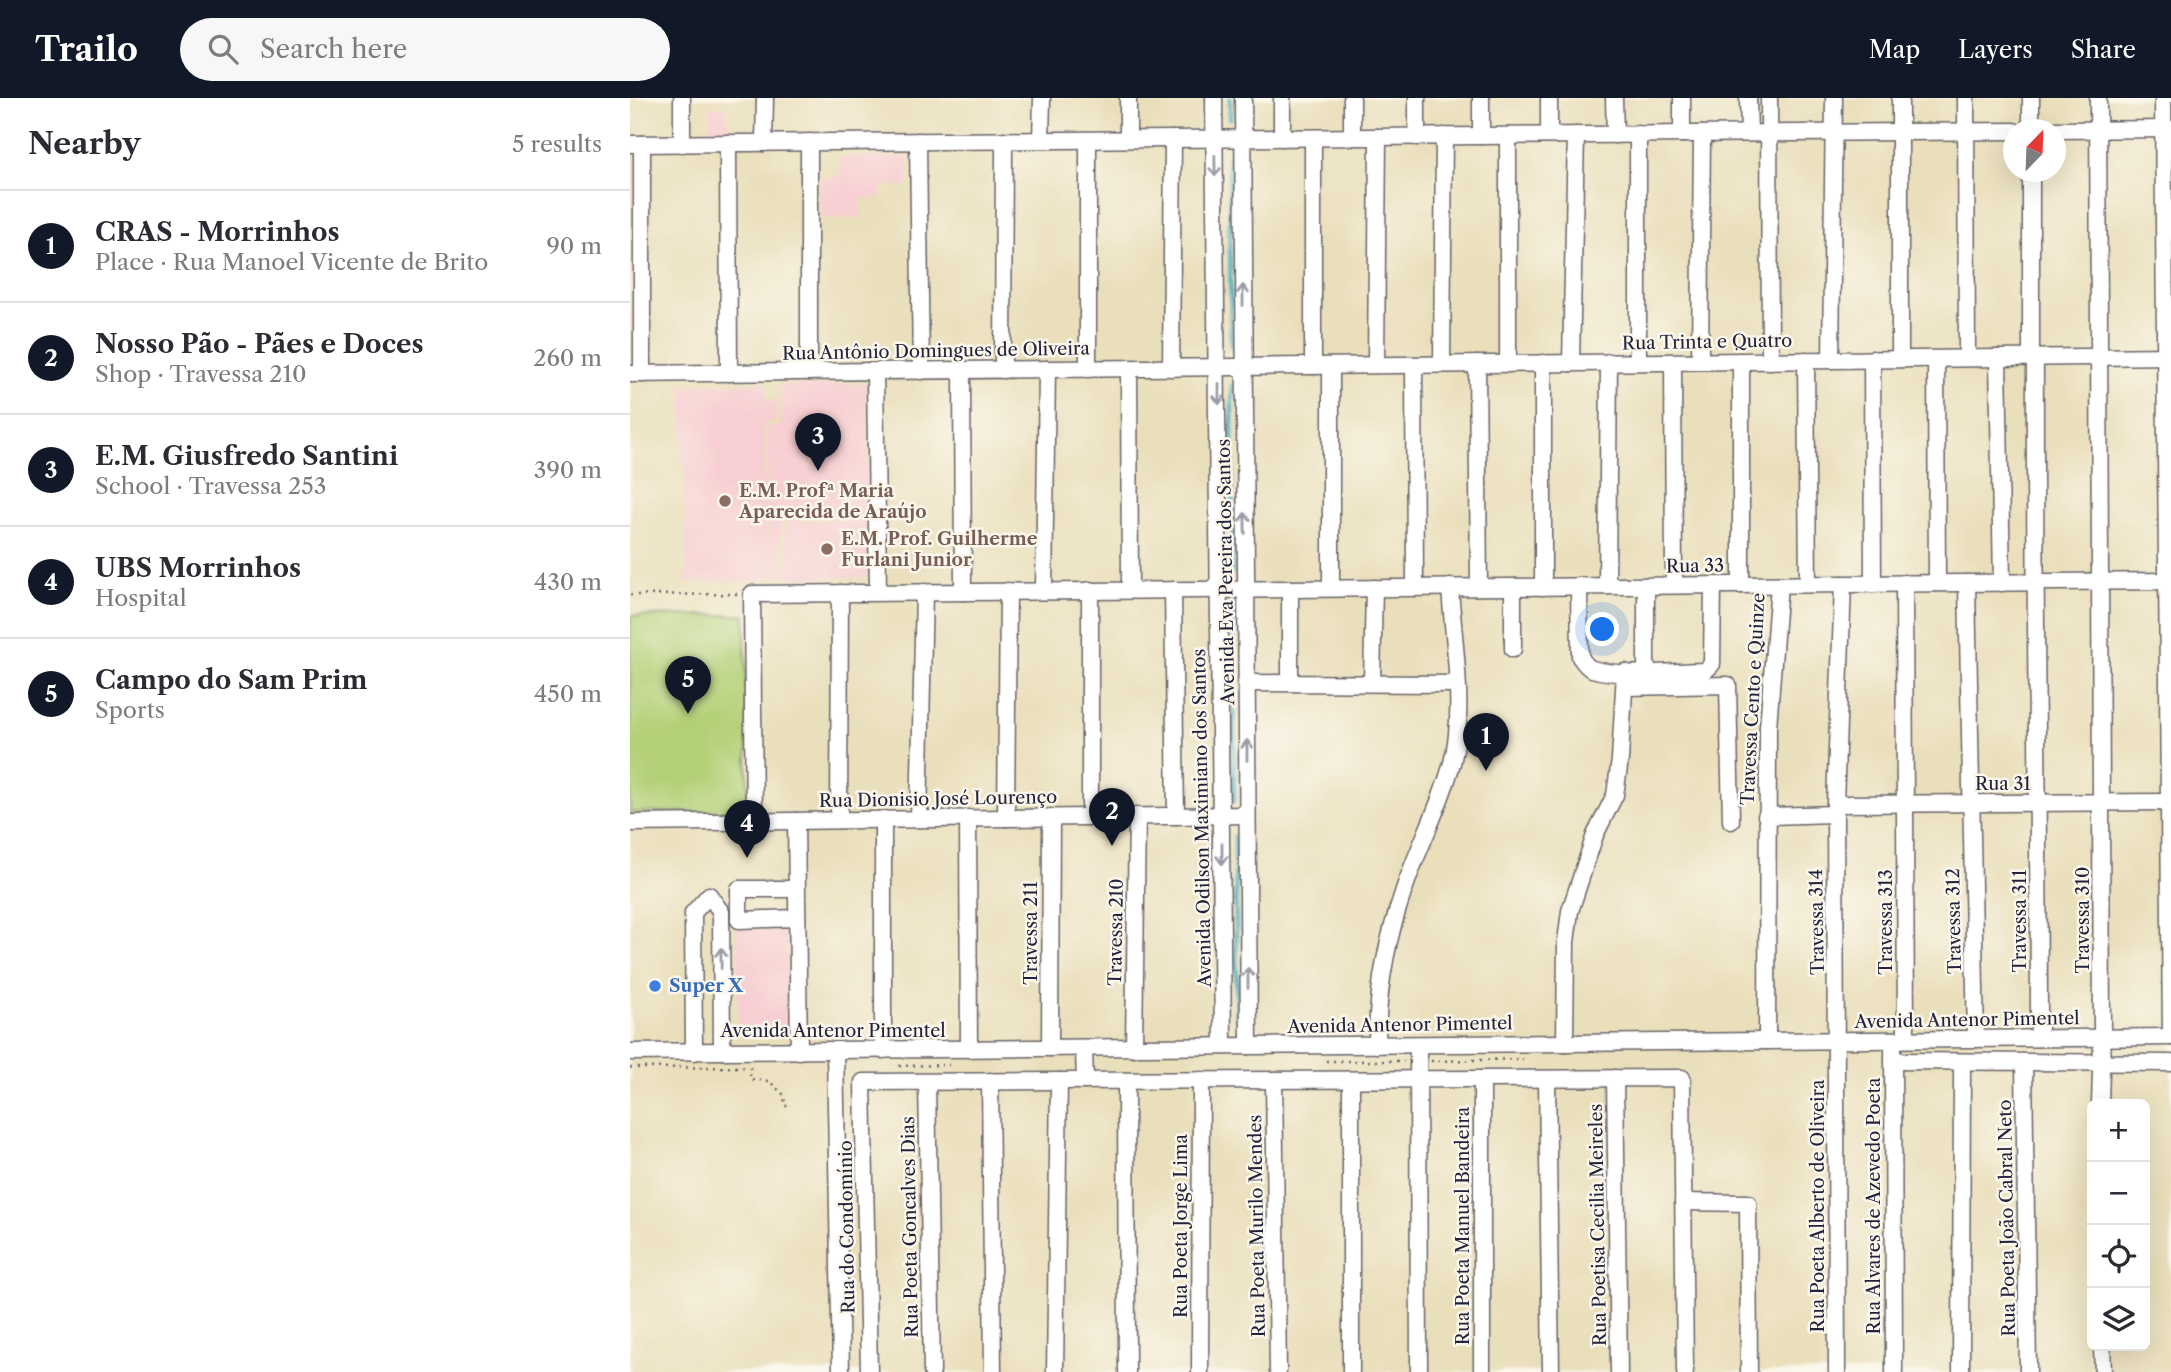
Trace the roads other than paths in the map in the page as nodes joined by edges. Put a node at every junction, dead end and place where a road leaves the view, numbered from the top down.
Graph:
1 (682, 98) edge
2 (765, 98) edge
3 (1042, 98) edge
4 (1128, 98) edge
5 (1214, 98) edge
6 (1244, 98) edge
7 (1282, 98) edge
8 (1352, 98) edge
9 (1417, 98) edge
10 (1481, 98) edge
11 (1549, 98) edge
12 (1614, 98) edge
13 (1682, 98) edge
14 (1748, 98) edge
15 (1769, 98) edge
16 (1834, 98) edge
17 (1900, 98) edge
18 (1966, 98) edge
19 (2031, 98) edge
20 (2098, 98) edge
21 (2163, 98) edge
22 (2031, 119) edge
23 (2167, 129) edge
24 (2066, 130) edge
25 (2098, 130) junction
26 (1966, 131) junction
27 (2003, 131) edge
28 (1834, 132) junction
29 (1900, 132) junction
30 (1749, 133) junction
31 (1770, 133) junction
32 (1682, 134) junction
33 (1702, 134) junction
34 (1549, 135) junction
35 (1576, 135) junction
36 (1615, 135) junction
37 (1638, 135) junction
38 (1444, 136) junction
39 (1481, 136) junction
40 (1508, 136) junction
41 (1352, 137) junction
42 (1378, 137) junction
43 (1417, 137) junction
44 (1214, 138) junction
45 (1243, 138) junction
46 (1282, 138) junction
47 (1313, 138) junction
48 (1128, 139) junction
49 (1173, 139) junction
50 (1041, 140) junction
51 (1088, 140) junction
52 (918, 141) junction
53 (1004, 141) junction
54 (809, 142) junction
55 (728, 143) junction
56 (764, 143) junction
57 (636, 144) edge
58 (682, 144) junction
59 (2031, 182) edge
60 (2167, 356) edge
61 (2033, 357) junction
62 (2097, 357) junction
63 (1968, 358) junction
64 (1998, 358) junction
65 (1872, 359) junction
66 (1899, 359) junction
67 (1936, 359) junction
68 (1770, 360) junction
69 (1806, 360) junction
70 (1831, 360) junction
71 (1700, 361) junction
72 (1741, 361) junction
73 (1609, 362) junction
74 (1638, 362) junction
75 (1673, 362) junction
76 (1543, 363) junction
77 (1571, 363) junction
78 (1442, 364) junction
79 (1476, 364) junction
80 (1508, 364) junction
81 (1376, 365) junction
82 (1414, 365) junction
83 (1313, 366) junction
84 (1331, 366) junction
85 (1219, 367) junction
86 (1243, 367) junction
87 (1129, 368) junction
88 (1171, 368) junction
89 (1047, 369) junction
90 (1088, 369) junction
91 (962, 370) junction
92 (1003, 370) junction
93 (921, 371) junction
94 (809, 372) junction
95 (729, 373) junction
96 (875, 373) junction
97 (636, 374) edge
98 (2168, 581) edge
99 (2034, 582) junction
100 (2101, 582) junction
101 (1904, 583) junction
102 (1937, 583) junction
103 (1967, 583) junction
104 (2002, 583) junction
105 (1808, 584) junction
106 (1843, 584) junction
107 (1873, 584) junction
108 (1713, 585) junction
109 (1741, 585) junction
110 (1779, 585) junction
111 (1579, 586) junction
112 (1607, 586) junction
113 (1646, 586) junction
114 (1674, 586) junction
115 (1450, 587) junction
116 (1479, 587) junction
117 (1513, 587) junction
118 (1543, 587) junction
119 (1331, 588) junction
120 (1374, 588) junction
121 (1415, 588) junction
122 (1246, 589) junction
123 (1290, 589) junction
124 (1090, 590) junction
125 (1130, 590) junction
126 (1173, 590) junction
127 (1219, 590) junction
128 (1008, 591) junction
129 (1045, 591) junction
130 (878, 592) junction
131 (924, 592) junction
132 (962, 592) junction
133 (840, 593) junction
134 (1513, 649) dead end
135 (1646, 671) junction
136 (1625, 679) junction
137 (1247, 683) junction
138 (1290, 683) junction
139 (1372, 683) junction
140 (1455, 684) junction
141 (2171, 802) edge
142 (1972, 803) junction
143 (2039, 803) junction
144 (2101, 803) junction
145 (1905, 804) junction
146 (1835, 809) junction
147 (1222, 815) junction
148 (1247, 815) junction
149 (1137, 816) junction
150 (1176, 816) junction
151 (1766, 816) junction
152 (1051, 817) junction
153 (1090, 817) junction
154 (968, 818) junction
155 (1006, 818) junction
156 (1731, 818) dead end
157 (919, 819) junction
158 (839, 820) junction
159 (883, 820) junction
160 (754, 821) junction
161 (796, 821) junction
162 (630, 822) edge
163 (796, 889) junction
164 (797, 918) junction
165 (2102, 1037) junction
166 (2171, 1037) edge
167 (2039, 1038) junction
168 (1899, 1039) junction
169 (1976, 1039) junction
170 (1838, 1040) junction
171 (1767, 1041) junction
172 (1565, 1043) junction
173 (1377, 1045) junction
174 (1418, 1045) junction
175 (1223, 1046) junction
176 (1249, 1046) junction
177 (1050, 1048) junction
178 (1084, 1048) junction
179 (1134, 1048) junction
180 (969, 1049) junction
181 (883, 1050) junction
182 (722, 1051) junction
183 (799, 1051) junction
184 (835, 1051) junction
185 (630, 1052) edge
186 (694, 1052) junction
187 (1893, 1061) junction
188 (1962, 1062) junction
189 (2024, 1063) junction
190 (2171, 1063) edge
191 (2099, 1064) junction
192 (1615, 1078) junction
193 (1417, 1079) junction
194 (1482, 1079) junction
195 (1548, 1079) junction
196 (1201, 1080) junction
197 (1274, 1080) junction
198 (1351, 1080) junction
199 (990, 1081) junction
200 (1059, 1081) junction
201 (1085, 1081) junction
202 (1126, 1081) junction
203 (927, 1082) junction
204 (2100, 1099) edge
205 (836, 1107) junction
206 (864, 1108) junction
207 (1683, 1202) junction
208 (2102, 1351) edge
209 (841, 1372) edge
210 (869, 1372) edge
211 (932, 1372) edge
212 (993, 1372) edge
213 (1055, 1372) edge
214 (1127, 1372) edge
215 (1200, 1372) edge
216 (1278, 1372) edge
217 (1352, 1372) edge
218 (1419, 1372) edge
219 (1482, 1372) edge
220 (1551, 1372) edge
221 (1619, 1372) edge
222 (1685, 1372) edge
223 (1749, 1372) edge
224 (1837, 1372) edge
225 (1894, 1372) edge
226 (1961, 1372) edge
227 (2028, 1372) edge
228 (2103, 1372) edge

1 - 58 street
2 - 56 street
3 - 50 street
4 - 48 street
5 - 44 street, Avenida Eva Pereira dos Santos
6 - 45 street, Avenida Eva Pereira dos Santos
7 - 46 street
8 - 41 street
9 - 43 street
10 - 39 street
11 - 34 street
12 - 36 street
13 - 32 street
14 - 30 street
15 - 31 street
16 - 28 street
17 - 29 street
18 - 26 street
19 - 22 street
20 - 25 street, Travessa 310
21 - 23 street
23 - 25 street
23 - 60 street
24 - 25 street
25 - 62 street, Travessa 310
26 - 27 street
26 - 29 street
26 - 63 street
28 - 29 street
28 - 31 street
28 - 70 street
29 - 66 street
30 - 31 street
30 - 33 street
31 - 68 street
32 - 33 street
32 - 37 street
33 - 71 street
34 - 35 street
34 - 40 street
35 - 36 street
35 - 77 street
36 - 37 street
37 - 74 street
38 - 39 street
38 - 43 street
38 - 78 street
39 - 40 street
40 - 80 street
41 - 42 street
41 - 47 street
42 - 43 street
42 - 81 street
44 - 45 street
44 - 49 street
44 -> 85 street, Avenida Eva Pereira dos Santos
45 - 46 street
86 -> 45 street, Avenida Eva Pereira dos Santos
46 - 47 street
47 - 83 street
48 - 49 street
48 - 51 street
49 - 88 street
50 - 51 street
50 - 53 street
51 - 90 street
52 - 53 street
52 - 54 street
52 - 93 street
53 - 92 street
54 - 56 street
54 - 94 street
55 - 56 street
55 - 58 street
55 - 95 street
57 - 58 street
57 - 97 street
59 - 61 street, Travessa 311
60 - 62 street, Rua Trinta e Quatro
60 - 98 street
61 - 62 street, Rua Trinta e Quatro
61 - 64 street, Rua Trinta e Quatro
61 - 99 street, Travessa 311
62 - 100 street, Travessa 310
63 - 64 street, Rua Trinta e Quatro
63 - 67 street, Rua Trinta e Quatro
64 - 104 street
65 - 66 street, Rua Trinta e Quatro
65 - 70 street, Rua Trinta e Quatro
65 - 107 street
66 - 67 street, Rua Trinta e Quatro
67 - 102 street
68 - 69 street, Rua Trinta e Quatro
68 - 72 street, Rua Trinta e Quatro
69 - 70 street, Rua Trinta e Quatro
69 - 105 street
71 - 72 street, Rua Trinta e Quatro
71 - 75 street, Rua Trinta e Quatro
72 - 109 street
73 - 74 street, Rua Trinta e Quatro
73 - 77 street, Rua Trinta e Quatro
73 - 112 street
74 - 75 street, Rua Trinta e Quatro
75 - 114 street
76 - 77 street, Rua Trinta e Quatro
76 - 80 street, Rua Trinta e Quatro
76 - 118 street
78 - 79 street, Rua Trinta e Quatro
78 - 82 street, Rua Trinta e Quatro
79 - 80 street, Rua Trinta e Quatro
79 - 116 street
81 - 82 street, Rua Trinta e Quatro
81 - 84 street, Rua Trinta e Quatro
82 - 121 street
83 - 84 street, Rua Trinta e Quatro
83 - 86 street, Rua Trinta e Quatro
84 - 119 street
85 - 86 street, Rua Antônio Domingues de Oliveira
85 - 88 street, Rua Antônio Domingues de Oliveira
85 -> 127 street, Avenida Eva Pereira dos Santos
122 -> 86 street, Avenida Eva Pereira dos Santos
87 - 88 street, Rua Antônio Domingues de Oliveira
87 - 90 street, Rua Antônio Domingues de Oliveira
87 - 125 street
89 - 90 street, Rua Antônio Domingues de Oliveira
89 - 92 street, Rua Antônio Domingues de Oliveira
89 - 129 street
91 - 92 street, Rua Antônio Domingues de Oliveira
91 - 93 street, Rua Antônio Domingues de Oliveira
91 - 132 street
93 - 96 street, Rua Antônio Domingues de Oliveira
94 - 95 street, Rua Antônio Domingues de Oliveira
94 - 96 street, Rua Antônio Domingues de Oliveira
95 - 97 street, Rua Antônio Domingues de Oliveira
96 - 130 street
98 - 100 street, Rua 33
98 - 141 street
99 - 100 street, Rua 33
99 - 104 street, Rua 33
99 - 143 street, Travessa 311
100 - 144 street, Travessa 310
101 - 102 street, Rua 33
101 - 107 street, Rua 33
101 - 145 street, Travessa 313
102 - 103 street, Rua 33
103 - 104 street, Rua 33
103 - 142 street, Travessa 312
105 - 106 street, Rua 33
105 - 110 street, Rua 33
106 - 107 street, Rua 33
106 - 146 street, Travessa 314
108 - 109 street, Rua 33
108 - 114 street, Rua 33
108 - 135 street
109 - 110 street, Rua 33
110 - 151 street, Travessa Cento e Quinze
111 - 112 street, Rua 33
111 - 118 street, Rua 33
111 - 136 street
112 - 113 street, Rua 33
113 - 114 street, Rua 33
113 - 135 street
115 - 116 street, Rua 33
115 - 121 street, Rua 33
115 - 140 street
116 - 117 street, Rua 33
117 - 118 street, Rua 33
117 - 134 street
119 - 120 street, Rua 33
119 - 123 street, Rua 33
120 - 121 street, Rua 33
120 - 139 street
122 - 123 street, Rua 33
122 - 127 street, Rua 33
122 - 137 street, Avenida Eva Pereira dos Santos
123 - 138 street
124 - 125 street, Rua 33
124 - 129 street, Rua 33
124 - 153 street
125 - 126 street, Rua 33
126 - 127 street, Rua 33
126 - 150 street
127 - 147 street, Avenida Odilson Maximiano dos Santos
128 - 129 street, Rua 33
128 - 132 street, Rua 33
128 - 155 street
130 - 131 street, Rua 33
130 - 133 street, Rua 33
131 - 132 street, Rua 33
131 - 157 street
133 - 158 street
133 - 160 street, Rua 33
135 - 136 street
136 - 156 street
136 - 172 street
137 - 138 street
148 -> 137 street, Avenida Eva Pereira dos Santos
138 - 139 street
139 - 140 street
140 - 173 street
141 - 144 street, Rua 31
141 - 166 street
142 - 143 street, Rua 31
142 - 145 street, Rua 31
142 - 169 street, Travessa 312
143 - 144 street, Rua 31
143 - 167 street, Travessa 311
144 - 165 street, Travessa 310
145 - 146 street, Rua 31
145 - 168 street, Travessa 313
146 - 151 street, Rua 31
146 - 170 street, Travessa 314
147 - 148 street, Rua Dionisio José Lourenço
147 - 150 street, Rua Dionisio José Lourenço
147 -> 175 street, Avenida Odilson Maximiano dos Santos
176 -> 148 street, Avenida Eva Pereira dos Santos
149 - 150 street, Rua Dionisio José Lourenço
149 - 153 street, Rua Dionisio José Lourenço
149 - 179 street, Travessa 210
151 - 171 street, Travessa Cento e Quinze
152 - 153 street, Rua Dionisio José Lourenço
152 - 155 street, Rua Dionisio José Lourenço
152 - 177 street, Travessa 211
154 - 155 street, Rua Dionisio José Lourenço
154 - 157 street, Rua Dionisio José Lourenço
154 - 180 street
157 - 159 street, Rua Dionisio José Lourenço
158 - 159 street, Rua Dionisio José Lourenço
158 - 161 street, Rua Dionisio José Lourenço
159 - 181 street
160 - 161 street, Rua Dionisio José Lourenço
160 - 162 street, Rua Dionisio José Lourenço
161 - 163 street
163 - 164 street
163 - 164 street
164 - 183 street
165 - 166 street, Avenida Antenor Pimentel
165 - 167 street, Avenida Antenor Pimentel
165 - 191 street, Travessa 310
167 - 169 street, Avenida Antenor Pimentel
168 - 169 street, Avenida Antenor Pimentel
168 - 170 street, Avenida Antenor Pimentel
168 - 187 street, Rua Alvares de Azevedo Poeta
170 - 171 street, Avenida Antenor Pimentel
170 - 224 street, Rua Poeta Alberto de Oliveira
171 - 172 street, Avenida Antenor Pimentel
172 - 174 street, Avenida Antenor Pimentel
173 - 174 street, Avenida Antenor Pimentel
173 - 176 street, Avenida Antenor Pimentel
174 - 193 street
175 - 176 street, Avenida Antenor Pimentel
175 - 179 street, Avenida Antenor Pimentel
177 - 178 street, Avenida Antenor Pimentel
177 - 180 street, Avenida Antenor Pimentel
178 - 179 street, Avenida Antenor Pimentel
178 - 201 street
180 - 181 street, Avenida Antenor Pimentel
181 - 184 street, Avenida Antenor Pimentel
182 - 183 street, Avenida Antenor Pimentel
182 - 186 street, Avenida Antenor Pimentel
182 -> 186 street
183 - 184 street, Avenida Antenor Pimentel
184 - 205 street
185 - 186 street, Avenida Antenor Pimentel
187 - 188 street
187 - 225 street, Rua Alvares de Azevedo Poeta
188 - 189 street
188 - 226 street
189 - 191 street
189 - 227 street, Rua Poeta João Cabral Neto
190 - 191 street
191 - 204 street, Travessa 310
192 - 195 street
192 - 207 street
192 - 221 street, Rua Poetisa Cecilia Meireles
193 - 194 street
193 - 198 street
193 - 218 street
194 - 195 street
194 - 219 street, Rua Poeta Manuel Bandeira
195 - 220 street
196 - 197 street
196 - 202 street
196 - 215 street, Rua Poeta Jorge Lima
197 - 198 street
197 - 216 street, Rua Poeta Murilo Mendes
198 - 217 street
199 - 200 street
199 - 203 street
199 - 212 street
200 - 201 street
200 - 213 street
201 - 202 street
202 - 214 street
203 - 206 street, Rua do Condomínio
203 - 211 street, Rua Poeta Goncalves Dias
205 - 206 street
205 - 209 street
206 - 210 street, Rua do Condomínio
207 - 222 street
207 - 223 street
208 - 228 street

